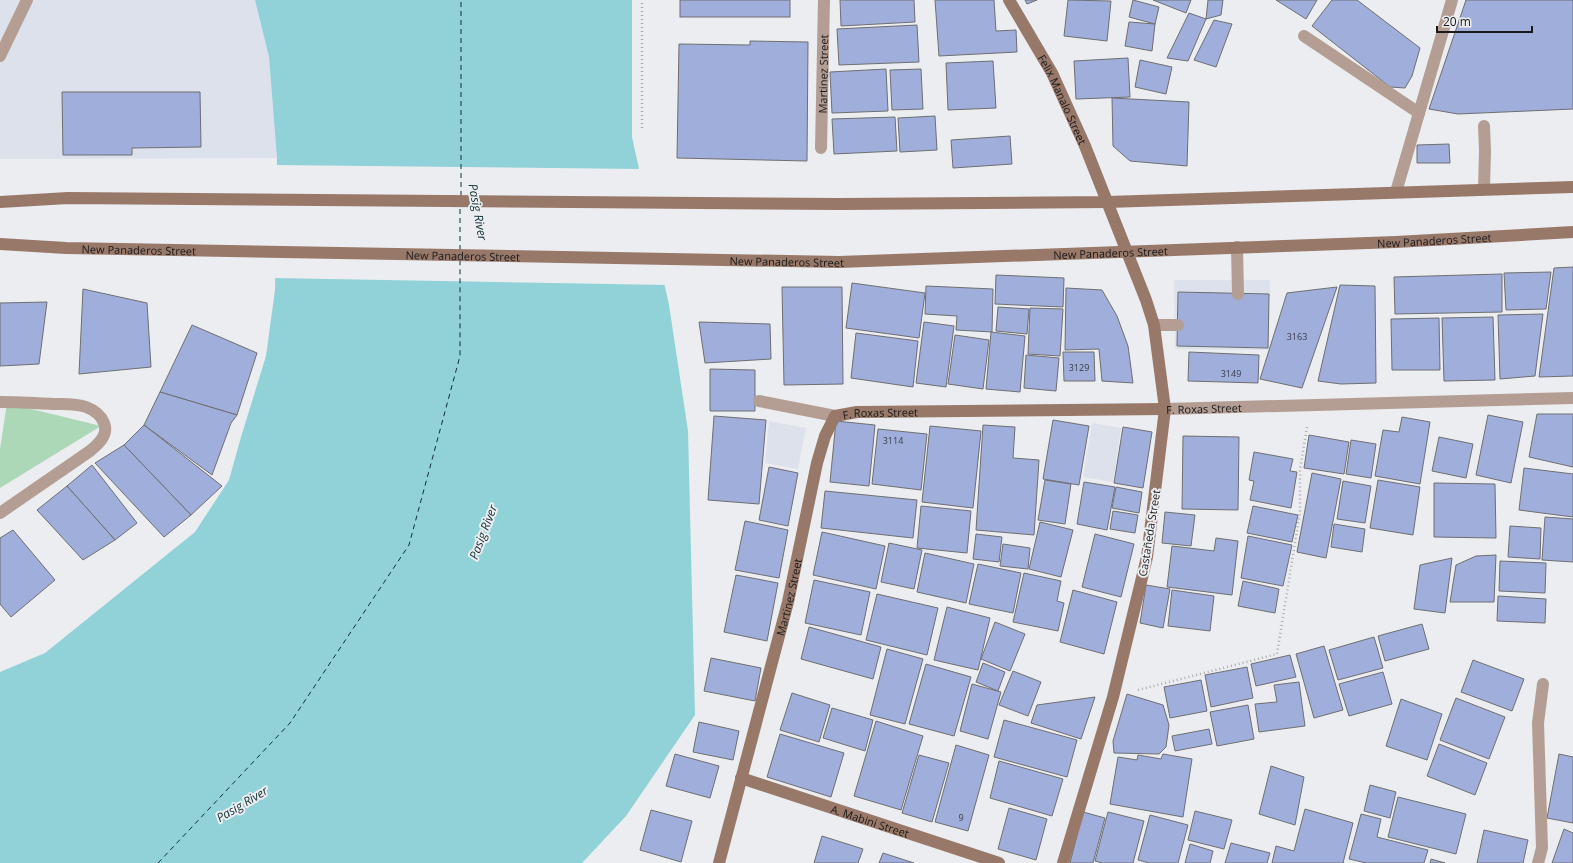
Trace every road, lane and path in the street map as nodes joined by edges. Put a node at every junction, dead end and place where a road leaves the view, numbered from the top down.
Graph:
1 (27, 0) edge
2 (642, 0) edge
3 (824, 0) edge
4 (1009, 0) edge
5 (1452, 0) edge
6 (1304, 36) dead end
7 (0, 56) edge
8 (1419, 113) junction
9 (1484, 126) dead end
10 (642, 128) dead end
11 (821, 148) dead end
12 (1573, 186) edge
13 (1484, 189) junction
14 (1396, 192) junction
15 (0, 202) edge
16 (1107, 202) junction
17 (1573, 232) edge
18 (0, 244) edge
19 (1238, 247) junction
20 (1126, 251) junction
21 (1238, 294) dead end
22 (1154, 325) junction
23 (1178, 325) dead end
24 (1573, 398) edge
25 (759, 401) dead end
26 (0, 402) edge
27 (1311, 405) junction
28 (1165, 409) junction
29 (835, 416) junction
30 (0, 513) edge
31 (1544, 684) dead end
32 (1113, 697) junction
33 (741, 778) junction
34 (720, 863) edge
35 (999, 863) edge
36 (1062, 863) edge
37 (1538, 863) edge

1 - 7 street
2 - 10 path
3 - 11 street, Martinez Street
4 - 16 main road, Felix Manalo Street
5 - 8 street
6 - 8 street
8 - 14 street
9 - 13 street
12 - 13 main road
13 - 14 main road
14 - 16 main road
15 - 16 main road
16 - 20 main road, Castañeda Street
17 - 19 main road, New Panaderos Street
18 - 20 main road, New Panaderos Street
19 - 20 main road, New Panaderos Street
19 - 21 street
20 - 22 main road, Castañeda Street
22 - 23 street
22 - 28 main road, Castañeda Street
24 - 27 street, F. Roxas Street
25 - 29 street
26 - 30 street
27 - 28 street, F. Roxas Street
27 - 32 path
28 - 29 main road, F. Roxas Street
28 - 32 main road, Castañeda Street
29 - 33 main road, Martinez Street
31 - 37 street
32 - 36 main road, Castañeda Street
33 - 34 main road, Martinez Street
33 - 35 main road, A. Mabini Street

